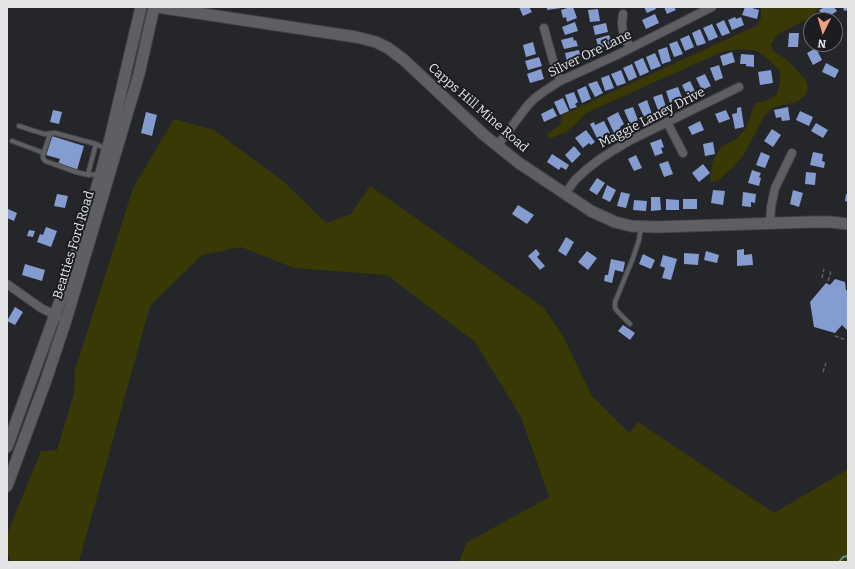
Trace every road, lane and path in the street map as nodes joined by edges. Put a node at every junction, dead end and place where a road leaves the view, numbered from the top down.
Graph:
1 (141, 7) edge
2 (154, 7) edge
3 (157, 7) edge
4 (712, 7) edge
5 (623, 14) dead end
6 (544, 28) dead end
7 (630, 48) junction
8 (560, 81) junction
9 (739, 87) dead end
10 (667, 122) junction
11 (18, 126) dead end
12 (50, 134) junction
13 (12, 141) dead end
14 (96, 144) junction
15 (497, 146) junction
16 (44, 153) junction
17 (683, 153) dead end
18 (792, 153) dead end
19 (111, 160) junction
20 (88, 174) junction
21 (101, 174) junction
22 (565, 194) junction
23 (770, 223) junction
24 (848, 224) edge
25 (641, 227) junction
26 (824, 269) dead end
27 (831, 271) dead end
28 (822, 278) dead end
29 (828, 281) dead end
30 (7, 284) edge
31 (56, 315) junction
32 (66, 320) junction
33 (630, 324) dead end
34 (835, 336) dead end
35 (846, 340) dead end
36 (826, 362) dead end
37 (823, 372) dead end
38 (7, 447) edge
39 (7, 486) edge

1 - 19 main road, Beatties Ford Road
2 - 19 main road, Beatties Ford Road
3 - 15 main road, Capps Hill Mine Road
4 - 7 street, Silver Ore Lane
5 - 7 street
6 - 8 street
7 - 8 street, Silver Ore Lane
8 - 15 street, Silver Ore Lane
9 - 10 street, Maggie Laney Drive
10 - 17 street
10 - 22 street, Maggie Laney Drive
11 - 12 lane
12 - 14 lane
12 - 16 lane
13 - 16 lane
14 - 19 lane
14 - 20 lane
15 - 22 main road, Capps Hill Mine Road
16 - 20 lane
18 - 23 street
19 - 21 main road, Beatties Ford Road
19 - 21 lane
19 - 32 main road, Beatties Ford Road
20 - 21 lane
21 - 31 main road, Beatties Ford Road
22 - 25 main road, Capps Hill Mine Road
23 - 24 main road, Capps Hill Mine Road
23 - 25 main road, Capps Hill Mine Road
25 - 33 lane
26 - 28 path
27 - 29 path
30 - 31 street
31 - 32 street
31 - 38 main road, Beatties Ford Road
32 - 39 main road, Beatties Ford Road
34 - 35 path
36 - 37 path

